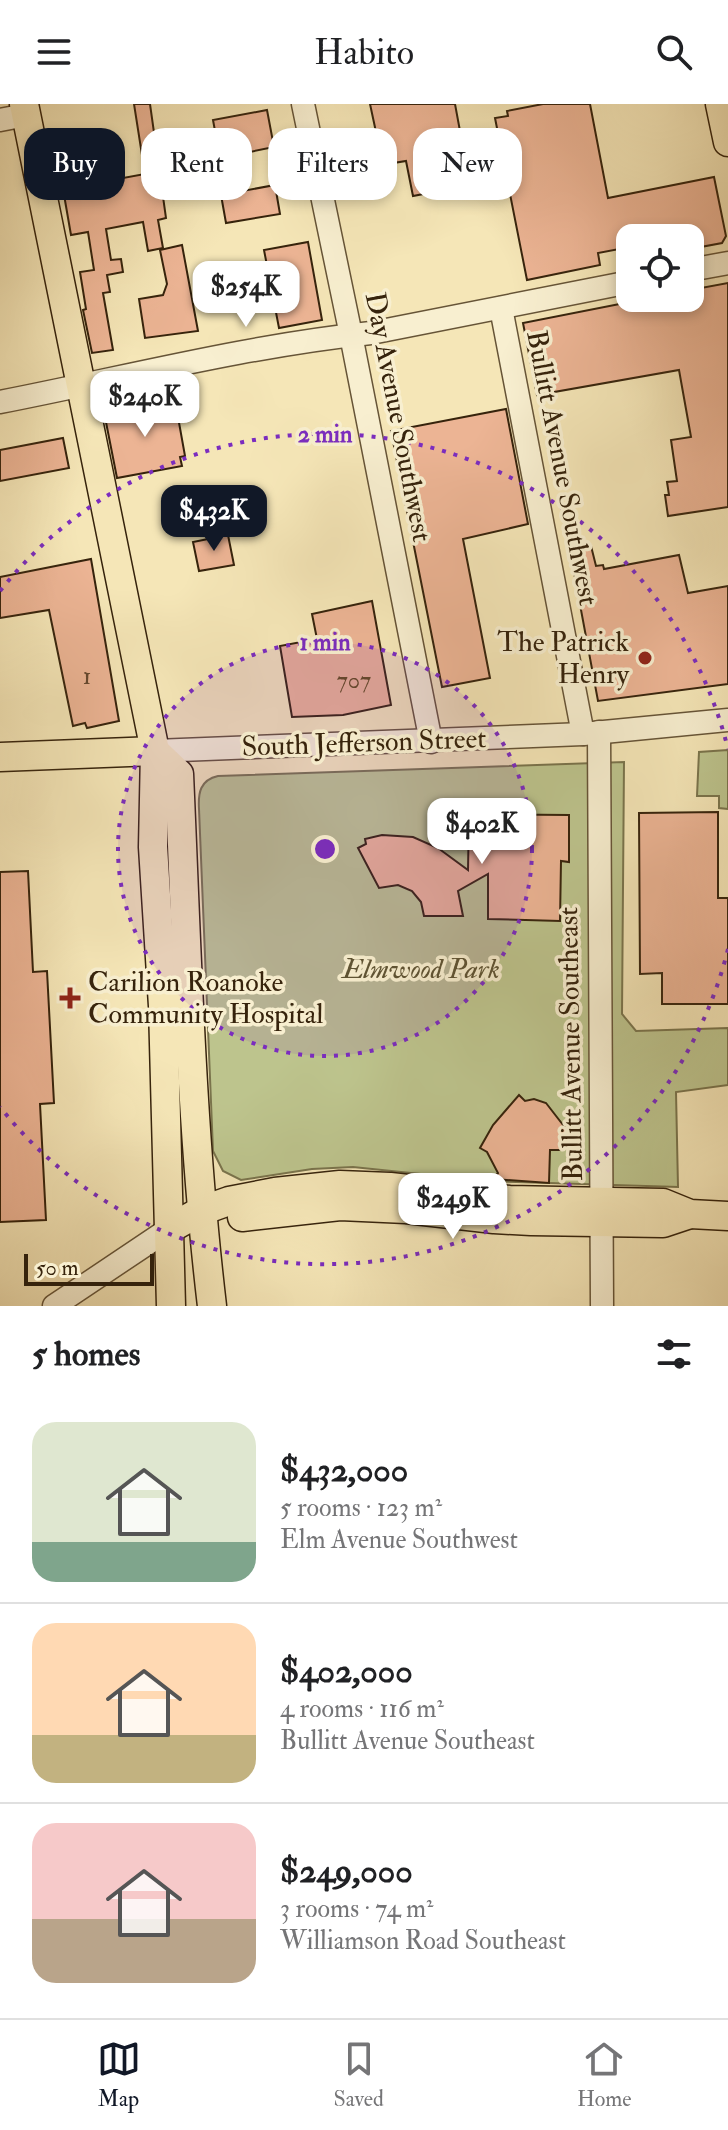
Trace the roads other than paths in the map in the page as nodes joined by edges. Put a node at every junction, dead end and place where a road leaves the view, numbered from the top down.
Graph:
1 (303, 104) edge
2 (720, 104) edge
3 (16, 113) edge
4 (728, 142) edge
5 (728, 263) edge
6 (704, 267) edge
7 (616, 285) edge
8 (501, 308) junction
9 (351, 335) junction
10 (80, 386) junction
11 (0, 402) edge
12 (728, 720) edge
13 (591, 733) junction
14 (431, 742) junction
15 (155, 751) junction
16 (0, 757) edge
17 (603, 1212) junction
18 (728, 1216) edge
19 (202, 1217) junction
20 (169, 1229) junction
21 (211, 1296) edge
22 (170, 1298) edge
23 (54, 1306) edge
24 (602, 1306) edge

1 - 9 street, Day Avenue Southwest
2 - 4 main road
3 - 10 main road
5 - 6 street
7 - 8 street
8 - 9 street
8 - 13 street, Bullitt Avenue Southwest
9 - 10 street
9 - 14 street, Day Avenue Southwest
10 - 11 street
10 - 15 main road
12 - 13 street, South Jefferson Street
13 - 14 street, South Jefferson Street
13 - 17 street, Bullitt Avenue Southeast
14 - 15 street, South Jefferson Street
15 - 16 main road, South Jefferson Street
15 - 19 main road
15 - 20 main road
17 - 18 main road
17 - 19 main road
17 - 24 street, Bullitt Avenue Southeast
19 - 20 main road
19 - 21 main road
20 - 22 main road
20 - 23 street

